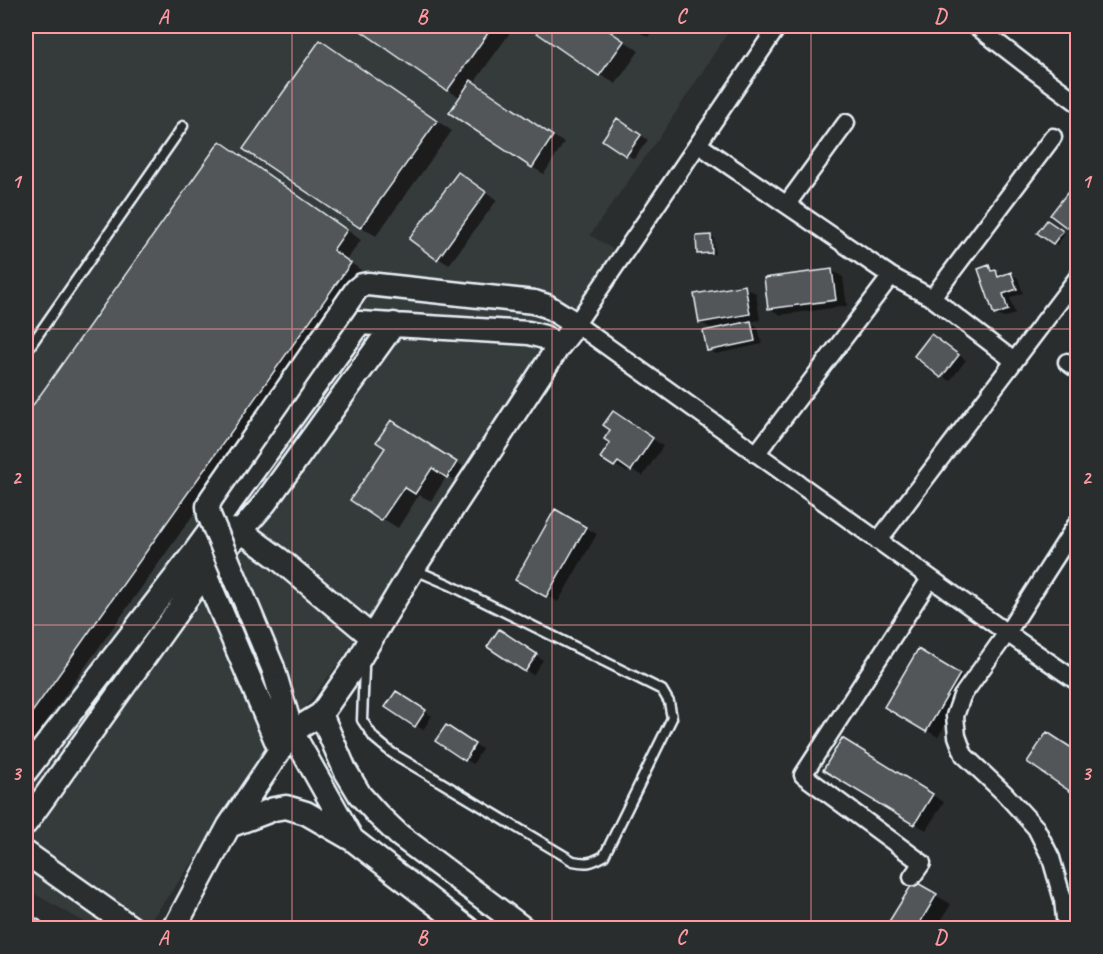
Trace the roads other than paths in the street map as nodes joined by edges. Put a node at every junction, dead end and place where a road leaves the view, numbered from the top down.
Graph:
1 (778, 26) edge
2 (976, 26) edge
3 (1074, 94) edge
4 (846, 123) dead end
5 (183, 126) dead end
6 (1053, 138) dead end
7 (699, 145) junction
8 (787, 204) junction
9 (891, 276) junction
10 (1077, 277) edge
11 (932, 298) junction
12 (394, 324) junction
13 (576, 324) junction
14 (558, 347) junction
15 (26, 352) edge
16 (1014, 361) junction
17 (756, 454) junction
18 (1077, 522) edge
19 (241, 531) junction
20 (878, 541) junction
21 (413, 569) junction
22 (204, 574) junction
23 (930, 579) junction
24 (1007, 633) junction
25 (372, 637) junction
26 (358, 661) junction
27 (1077, 682) edge
28 (321, 714) junction
29 (286, 741) junction
30 (26, 771) edge
31 (26, 823) edge
32 (229, 826) junction
33 (399, 835) junction
34 (353, 840) junction
35 (26, 853) edge
36 (379, 860) junction
37 (912, 877) dead end
38 (26, 924) edge
39 (508, 924) edge
40 (34, 928) edge
41 (132, 928) edge
42 (172, 928) edge
43 (467, 928) edge
44 (1066, 928) edge

1 - 7 street
2 - 3 street
4 - 8 street
5 - 15 lane
6 - 11 street
7 - 8 street
7 - 13 street
8 - 9 street
9 - 11 street
9 - 17 street
10 - 16 street
11 - 16 street
12 - 14 street
12 - 19 street
12 - 30 street
13 - 14 street
13 - 17 street
13 - 29 street, bridge
14 - 21 street
16 - 20 street
17 - 20 street
18 - 24 street
19 - 22 street
19 - 25 street
20 - 23 street
21 - 25 street
21 - 26 lane
22 - 29 street
22 - 31 street
23 - 24 street
23 - 37 street
24 - 27 street
24 - 44 street
25 - 26 street
26 - 28 street
28 - 29 street
28 - 33 street
29 - 32 street
29 - 34 street
32 - 34 street
32 - 42 street
33 - 36 street
33 - 39 street
34 - 36 street
35 - 41 street
36 - 43 street
38 - 40 street

